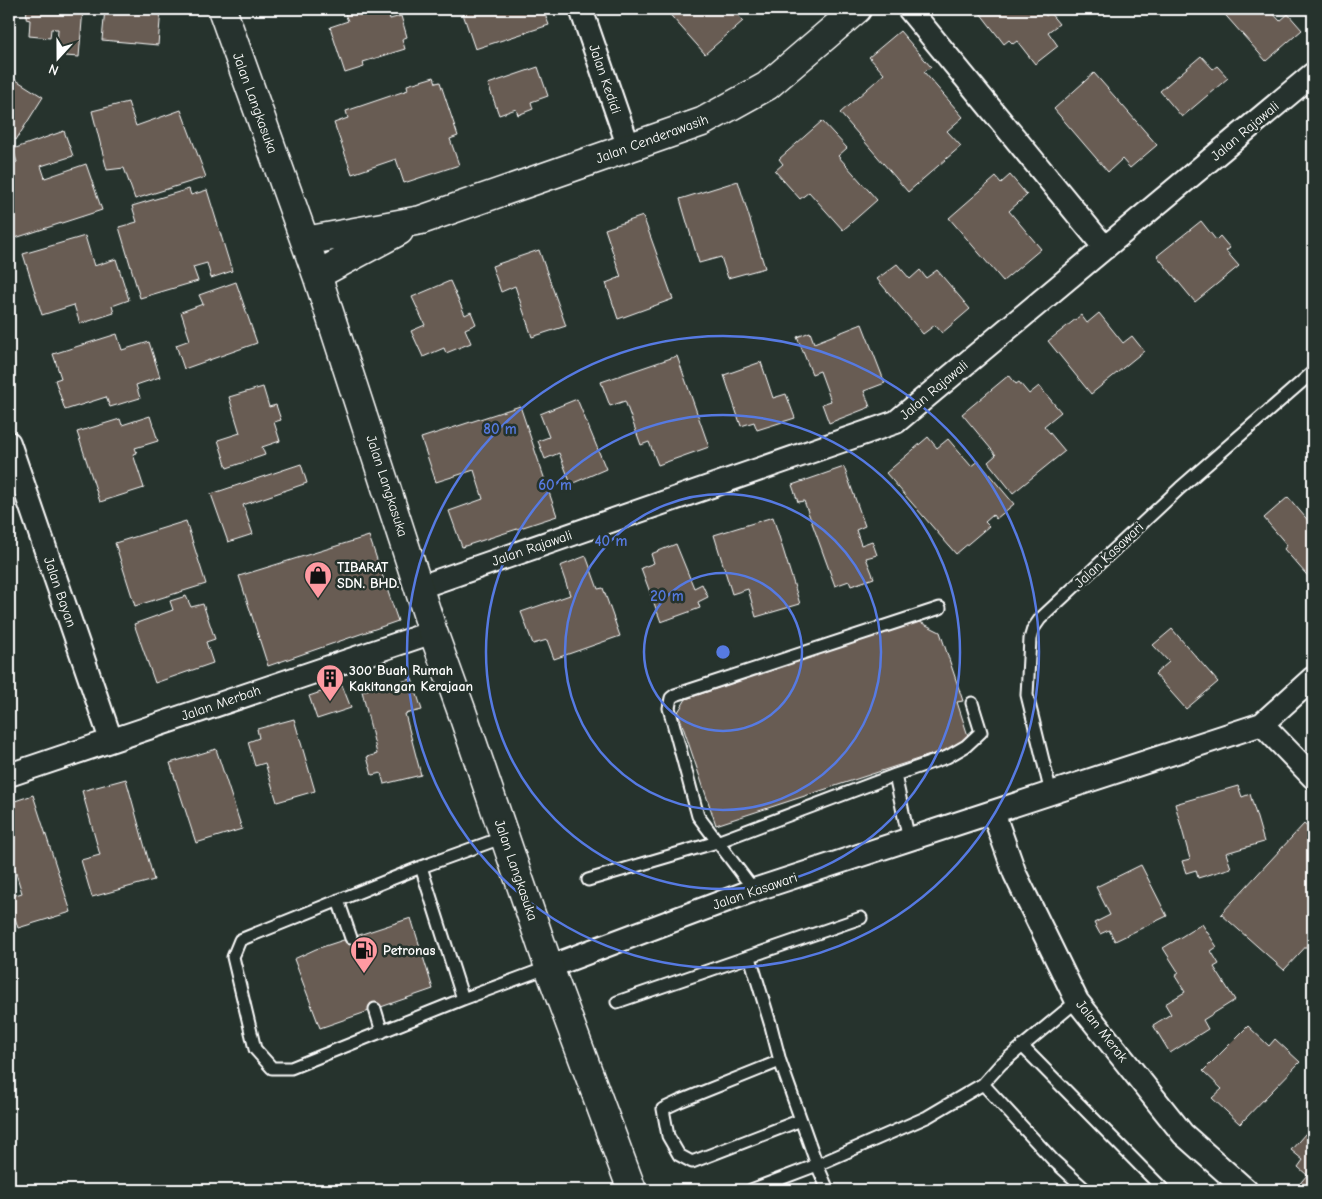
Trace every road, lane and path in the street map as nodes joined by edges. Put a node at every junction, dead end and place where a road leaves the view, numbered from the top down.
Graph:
1 (222, 9) edge
2 (582, 9) edge
3 (857, 9) edge
4 (909, 9) edge
5 (1313, 74) edge
6 (629, 148) junction
7 (421, 220) junction
8 (305, 240) junction
9 (1105, 248) junction
10 (317, 275) junction
11 (1313, 372) edge
12 (9, 443) edge
13 (420, 587) junction
14 (940, 608) dead end
15 (433, 632) junction
16 (1313, 678) edge
17 (972, 703) dead end
18 (1262, 724) junction
19 (110, 740) junction
20 (9, 774) edge
21 (895, 774) junction
22 (1313, 777) edge
23 (1051, 793) junction
24 (993, 812) junction
25 (504, 837) junction
26 (909, 840) junction
27 (716, 842) junction
28 (421, 867) junction
29 (588, 880) dead end
30 (754, 890) junction
31 (338, 900) junction
32 (861, 918) dead end
33 (351, 938) dead end
34 (750, 957) junction
35 (549, 967) junction
36 (463, 999) junction
37 (1077, 1001) junction
38 (618, 1002) dead end
39 (375, 1009) dead end
40 (382, 1032) junction
41 (1022, 1046) junction
42 (780, 1061) junction
43 (983, 1084) junction
44 (801, 1120) junction
45 (817, 1165) junction
46 (632, 1190) edge
47 (750, 1190) edge
48 (828, 1190) edge
49 (1086, 1190) edge
50 (1164, 1190) edge
51 (1246, 1190) edge

1 - 8 main road, Jalan Langkasuka
2 - 6 street, Jalan Kedidi
3 - 6 main road, Jalan Cenderawasih
4 - 9 street
5 - 9 street, Jalan Rajawali
6 - 7 main road, Jalan Cenderawasih
7 - 8 main road, Jalan Cenderawasih
7 - 10 main road, Jalan Cenderawasih
8 - 10 main road, Jalan Langkasuka
9 - 13 street, Jalan Rajawali
10 - 13 main road, Jalan Langkasuka
11 - 23 lane, Jalan Kasawari
12 - 19 street, Jalan Bayan
13 - 15 main road, Jalan Langkasuka
14 - 27 lane
15 - 19 street, Jalan Merbah
15 - 25 main road, Jalan Langkasuka
16 - 18 street, Jalan Kasawari
17 - 21 lane
18 - 22 street
18 - 23 street, Jalan Kasawari
19 - 20 street, Jalan Merbah
21 - 26 lane
21 - 27 lane
23 - 24 street, Jalan Kasawari
24 - 26 street, Jalan Kasawari
24 - 37 street, Jalan Merak
25 - 28 lane, Jalan Kasawari
25 - 35 main road, Jalan Langkasuka
26 - 30 street, Jalan Kasawari
27 - 29 lane
27 - 30 lane
28 - 31 lane, Jalan Kasawari
28 - 36 lane
30 - 35 street, Jalan Kasawari
31 - 33 lane
31 - 40 lane, Jalan Kasawari
32 - 34 lane
34 - 38 lane
34 - 42 lane
35 - 36 lane, Jalan Kasawari
35 - 46 main road, Jalan Langkasuka
36 - 40 lane, Jalan Kasawari
37 - 41 lane
37 - 51 street, Jalan Merak
39 - 40 lane
41 - 43 lane
41 - 50 lane
42 - 44 lane
42 - 44 lane
43 - 45 lane
43 - 49 lane
44 - 45 lane
45 - 47 lane
45 - 48 lane

